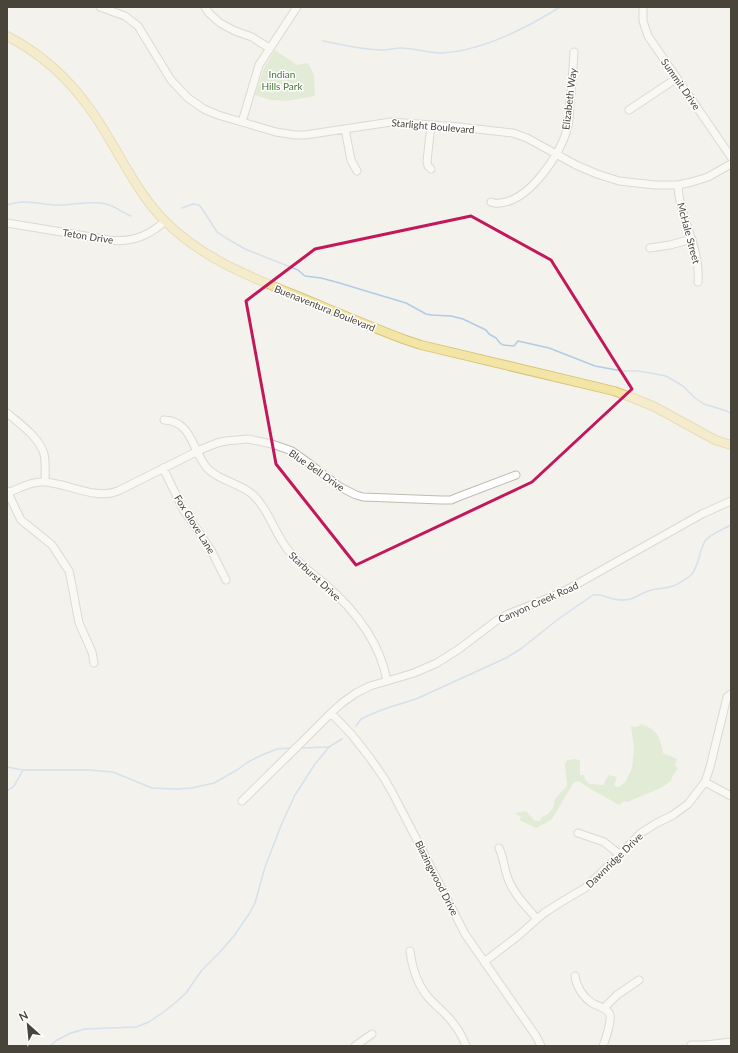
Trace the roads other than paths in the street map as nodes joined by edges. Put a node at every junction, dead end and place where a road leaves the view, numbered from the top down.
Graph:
1 (100, 7) edge
2 (205, 7) edge
3 (297, 7) edge
4 (643, 7) edge
5 (7, 36) edge
6 (270, 48) junction
7 (574, 52) dead end
8 (677, 78) junction
9 (629, 110) dead end
10 (242, 122) junction
11 (431, 125) junction
12 (345, 129) junction
13 (556, 154) junction
14 (731, 157) edge
15 (731, 164) edge
16 (431, 169) dead end
17 (357, 171) dead end
18 (678, 185) junction
19 (491, 202) dead end
20 (165, 221) junction
21 (7, 223) edge
22 (692, 239) junction
23 (650, 248) dead end
24 (698, 282) dead end
25 (7, 413) edge
26 (164, 420) dead end
27 (731, 445) edge
28 (197, 451) junction
29 (163, 468) junction
30 (516, 475) dead end
31 (45, 482) junction
32 (8, 492) edge
33 (731, 501) edge
34 (226, 580) dead end
35 (94, 663) dead end
36 (386, 681) junction
37 (731, 694) edge
38 (331, 713) junction
39 (705, 782) junction
40 (731, 796) edge
41 (242, 801) dead end
42 (578, 833) dead end
43 (499, 848) dead end
44 (619, 854) junction
45 (537, 919) junction
46 (410, 951) dead end
47 (484, 962) junction
48 (575, 976) dead end
49 (639, 980) dead end
50 (604, 1008) junction
51 (372, 1034) dead end
52 (731, 1042) edge
53 (691, 1045) dead end
54 (355, 1046) edge
55 (466, 1046) edge
56 (540, 1046) edge
57 (604, 1046) edge

1 - 10 street, Starlight Boulevard
2 - 6 street
3 - 6 street
4 - 8 street, Summit Drive
5 - 20 main road, Buenaventura Boulevard
6 - 10 street
7 - 13 street, Elizabeth Way
8 - 9 street
8 - 14 street, Summit Drive
10 - 12 street, Starlight Boulevard
11 - 12 street, Starlight Boulevard
11 - 13 street, Starlight Boulevard
11 - 16 street
12 - 17 street
13 - 18 street, Starlight Boulevard
13 - 19 street, Elizabeth Way
15 - 18 street, Starlight Boulevard
18 - 22 street, McHale Street
20 - 21 street, Teton Drive
20 - 27 main road, Buenaventura Boulevard
22 - 23 street
22 - 24 street, McHale Street
25 - 31 street
26 - 28 street, Starburst Drive
28 - 29 street, Blue Bell Drive
28 - 30 street, Blue Bell Drive
28 - 36 street, Starburst Drive
29 - 31 street, Blue Bell Drive
29 - 34 street, Fox Glove Lane
31 - 32 street, Blue Bell Drive
32 - 35 street
33 - 36 street, Canyon Creek Road
36 - 38 street, Canyon Creek Road
37 - 39 street, Dawnridge Drive
38 - 41 street, Canyon Creek Road
38 - 47 street, Blazingwood Drive
39 - 40 street
39 - 44 street, Dawnridge Drive
42 - 44 street
43 - 45 street
44 - 45 street, Dawnridge Drive
45 - 47 street, Dawnridge Drive
46 - 55 street
47 - 56 street, Blazingwood Drive
48 - 50 street
49 - 50 street
50 - 57 street
51 - 54 street
52 - 53 street

